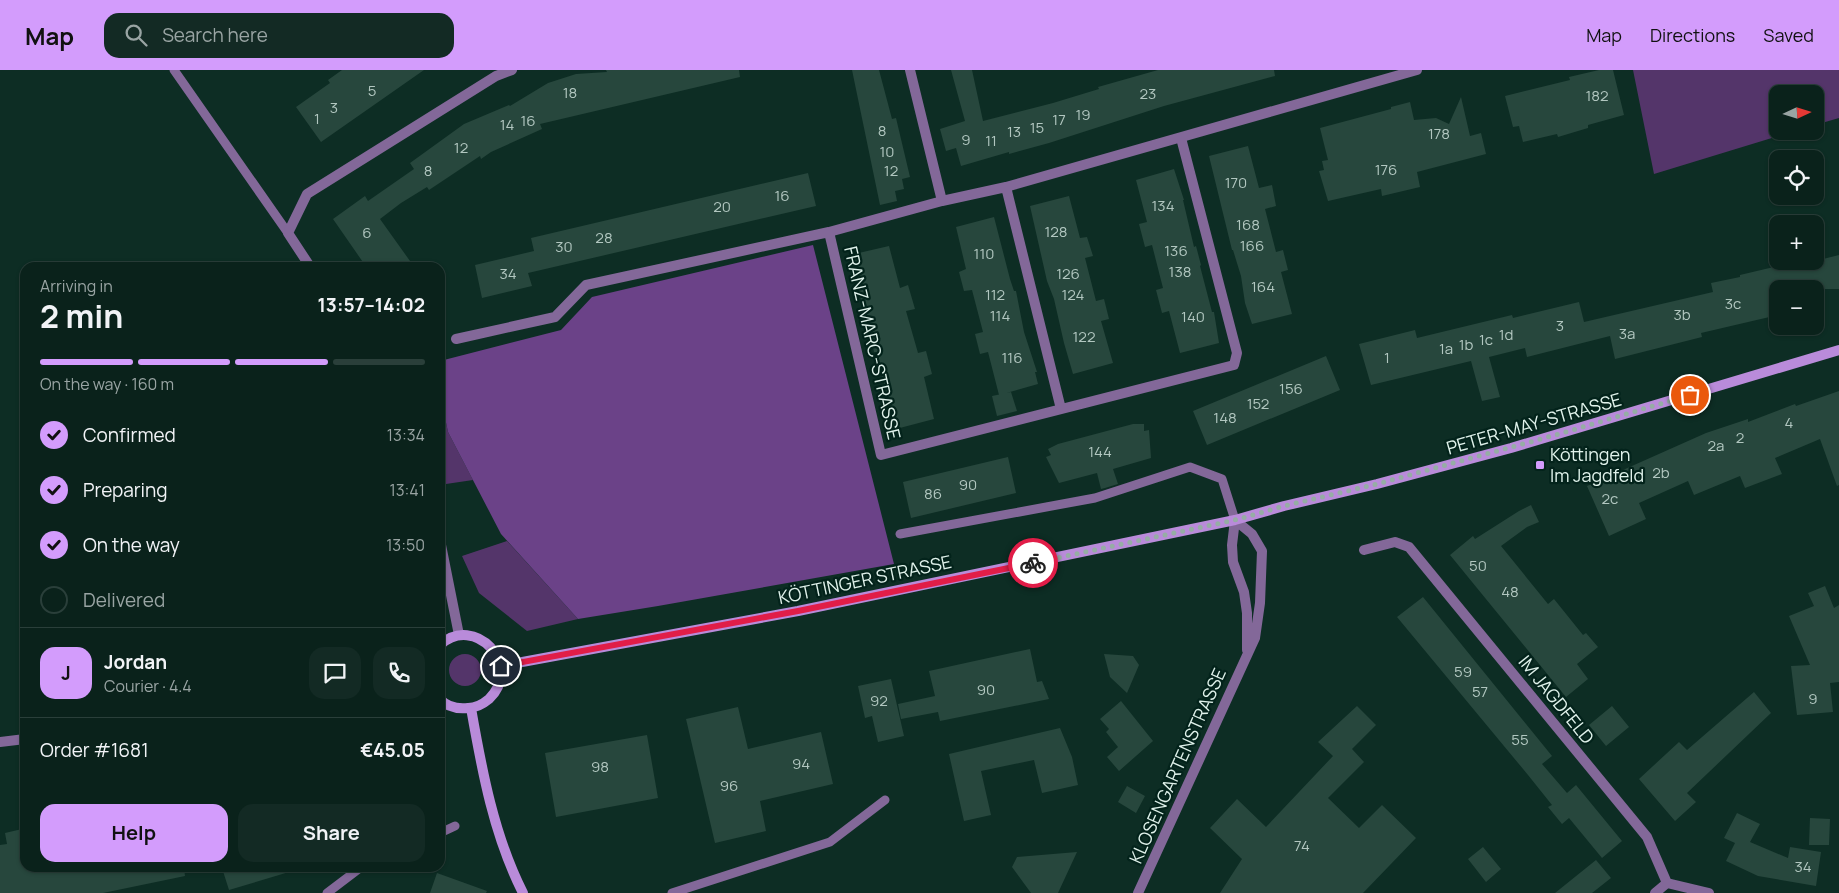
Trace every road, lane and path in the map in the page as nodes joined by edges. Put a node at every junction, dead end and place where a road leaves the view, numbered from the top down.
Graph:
1 (174, 70) edge
2 (512, 70) edge
3 (910, 70) edge
4 (1417, 70) edge
5 (1181, 138) junction
6 (1006, 187) junction
7 (942, 201) junction
8 (829, 232) junction
9 (288, 233) junction
10 (306, 262) edge
11 (456, 339) dead end
12 (1839, 350) edge
13 (1061, 409) junction
14 (1235, 520) junction
15 (900, 534) dead end
16 (1364, 550) dead end
17 (445, 565) edge
18 (459, 635) junction
19 (445, 640) edge
20 (1247, 653) junction
21 (501, 666) junction
22 (445, 702) edge
23 (471, 708) junction
24 (20, 740) edge
25 (0, 742) edge
26 (885, 800) dead end
27 (455, 826) dead end
28 (445, 831) edge
29 (355, 872) edge
30 (1667, 883) junction
31 (326, 893) edge
32 (523, 893) edge
33 (672, 893) edge
34 (1138, 893) edge
35 (1655, 893) edge
36 (1709, 893) edge

1 - 9 lane
2 - 9 street
3 - 7 street
4 - 5 street, FRANZ-MARC-STRASSE
5 - 6 street, FRANZ-MARC-STRASSE
5 - 13 street, FRANZ-MARC-STRASSE
6 - 7 street, FRANZ-MARC-STRASSE
6 - 13 street
7 - 8 street, FRANZ-MARC-STRASSE
8 - 11 street, FRANZ-MARC-STRASSE
8 - 13 street, FRANZ-MARC-STRASSE
9 - 10 street
12 - 14 main road, PETER-MAY-STRASSE
14 - 15 lane
14 - 20 street, KLOSENGARTENSTRASSE
14 - 20 street, KLOSENGARTENSTRASSE
14 - 21 main road, KÖTTINGER STRASSE
16 - 30 street, IM JAGDFELD
17 - 18 street
18 - 19 main road
18 - 21 main road
20 - 34 street, KLOSENGARTENSTRASSE
21 - 23 main road
22 - 23 main road
23 - 32 main road
24 - 25 street
26 - 33 lane
27 - 28 lane
29 - 31 lane
30 - 35 street
30 - 36 street

